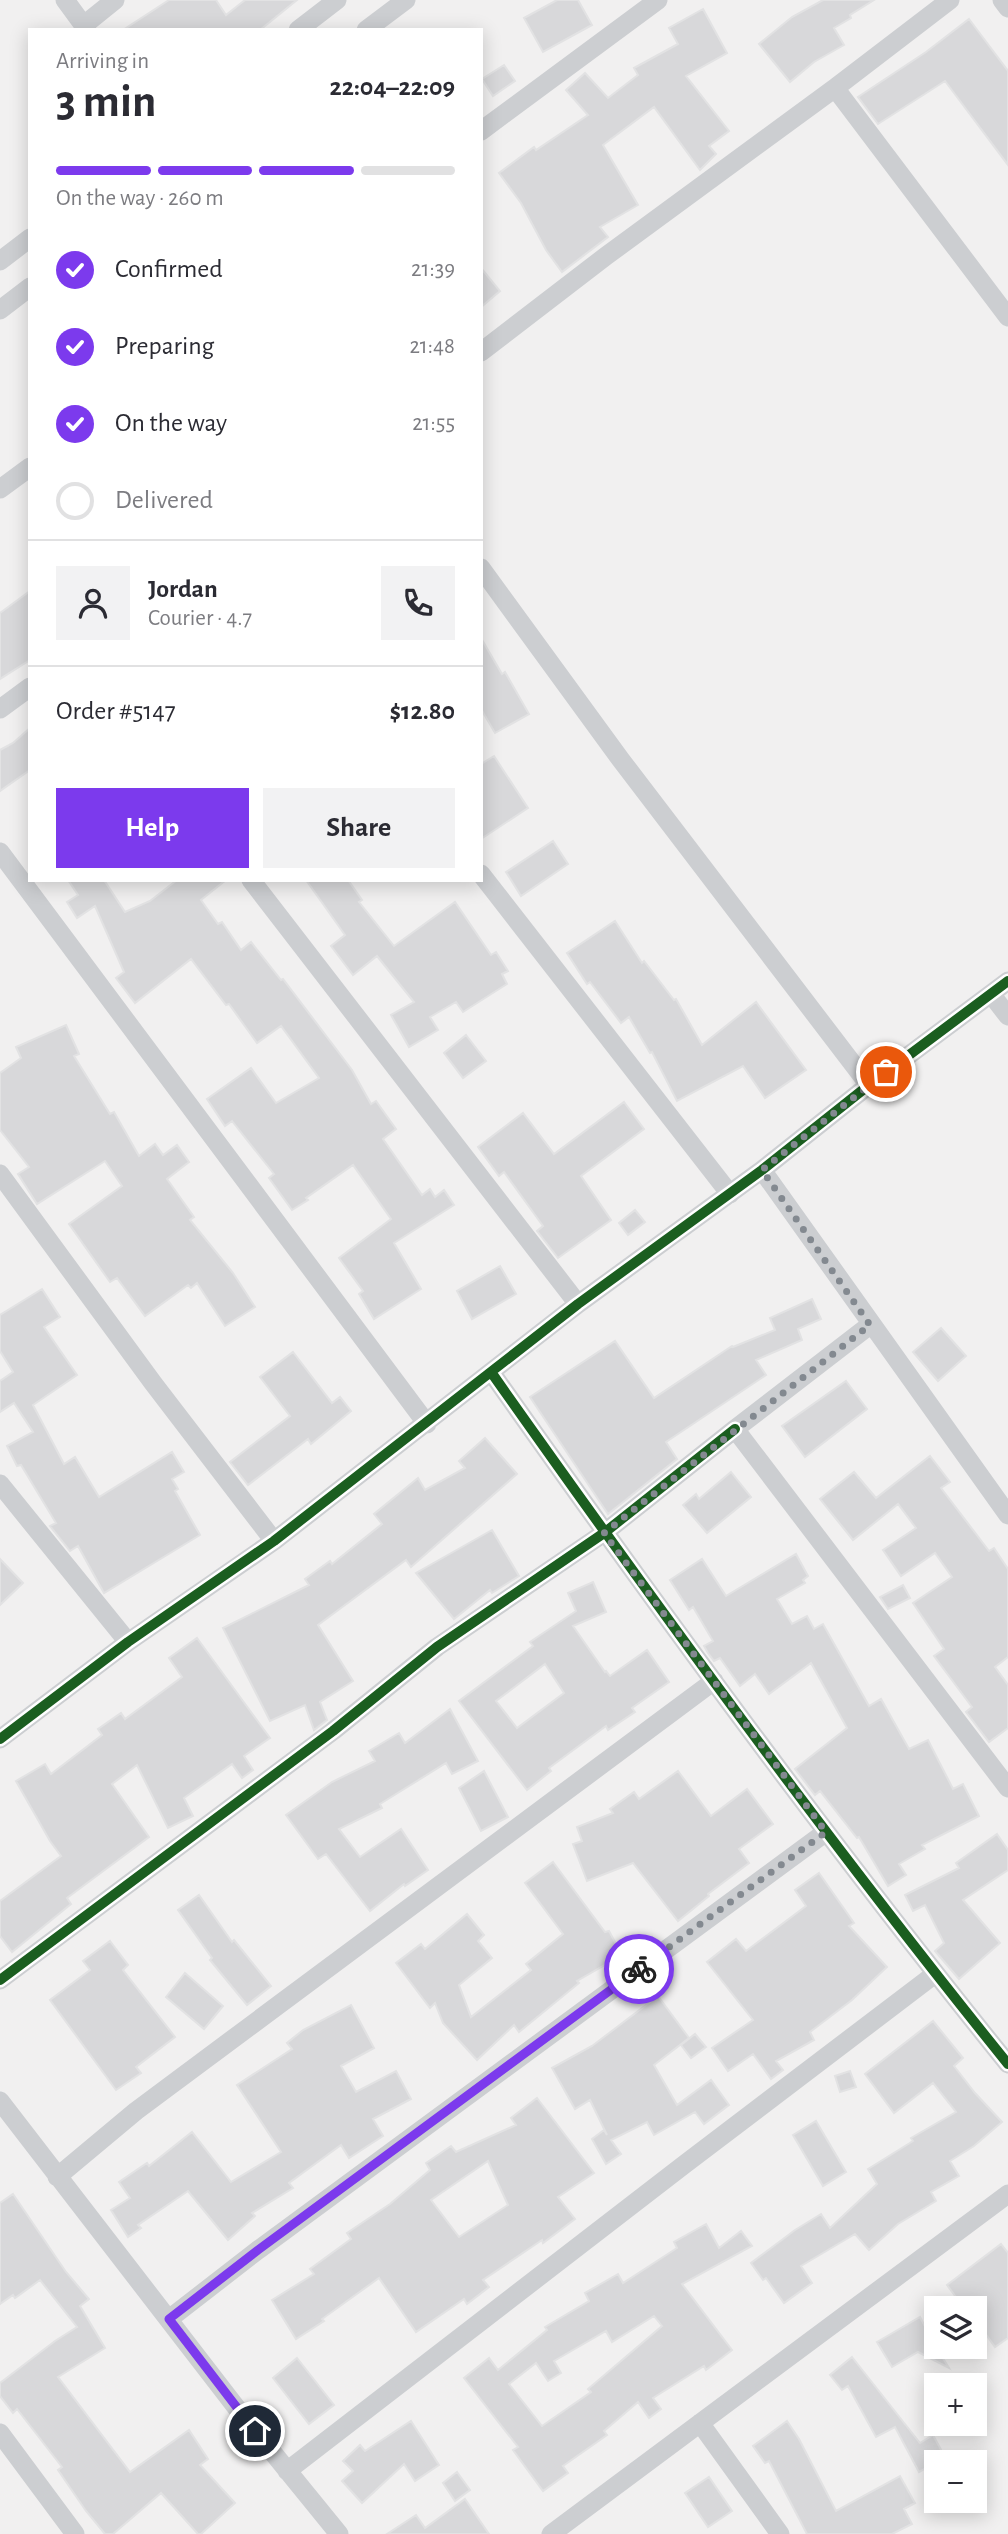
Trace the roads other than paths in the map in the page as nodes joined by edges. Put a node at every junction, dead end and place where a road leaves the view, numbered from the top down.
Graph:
1 (65, 0) edge
2 (114, 0) edge
3 (337, 0) edge
4 (406, 0) edge
5 (658, 0) edge
6 (950, 0) edge
7 (1002, 0) edge
8 (1008, 8) edge
9 (86, 27) edge
10 (301, 28) edge
11 (369, 28) edge
12 (835, 88) junction
13 (483, 130) edge
14 (28, 240) edge
15 (0, 261) edge
16 (28, 289) edge
17 (0, 310) edge
18 (1008, 317) edge
19 (483, 350) edge
20 (28, 468) edge
21 (0, 489) edge
22 (483, 571) edge
23 (28, 688) edge
24 (0, 709) edge
25 (0, 852) edge
26 (483, 877) edge
27 (253, 882) edge
28 (1008, 981) edge
29 (991, 994) junction
30 (1008, 1016) edge
31 (869, 1085) junction
32 (762, 1170) junction
33 (0, 1174) edge
34 (730, 1194) junction
35 (578, 1304) junction
36 (870, 1325) junction
37 (491, 1372) junction
38 (427, 1424) junction
39 (735, 1429) junction
40 (0, 1484) edge
41 (1008, 1515) edge
42 (604, 1533) junction
43 (274, 1541) junction
44 (128, 1642) junction
45 (714, 1681) junction
46 (0, 1739) edge
47 (1008, 1788) edge
48 (826, 1832) junction
49 (935, 1974) junction
50 (0, 1980) edge
51 (1008, 2064) edge
52 (0, 2101) edge
53 (57, 2177) junction
54 (1008, 2194) edge
55 (169, 2319) junction
56 (699, 2423) junction
57 (0, 2432) edge
58 (288, 2471) junction
59 (75, 2534) edge
60 (339, 2534) edge
61 (551, 2534) edge
62 (780, 2534) edge

1 - 9 street
2 - 9 street
3 - 10 street
4 - 11 street
5 - 13 street
6 - 12 street
7 - 8 street
12 - 18 street
12 - 19 street
14 - 15 street
16 - 17 street
20 - 21 street
22 - 31 street
23 - 24 street
25 - 38 street
26 - 34 street
27 - 35 street
28 - 29 street
29 - 30 street
29 - 31 street
31 - 32 street
32 - 34 street
32 - 36 street
33 - 43 street
34 - 35 street
35 - 37 street
36 - 39 street
36 - 41 street
37 - 38 street
37 - 42 street
38 - 43 street
39 - 42 street
39 - 47 street
40 - 44 street
42 - 45 street
42 - 50 street
43 - 44 street
44 - 46 street
45 - 48 street
45 - 53 street
48 - 49 street
48 - 55 street
49 - 51 street
49 - 58 street
52 - 53 street
53 - 55 street
54 - 56 street
55 - 58 street
56 - 61 street
56 - 62 street
57 - 59 street
58 - 60 street

